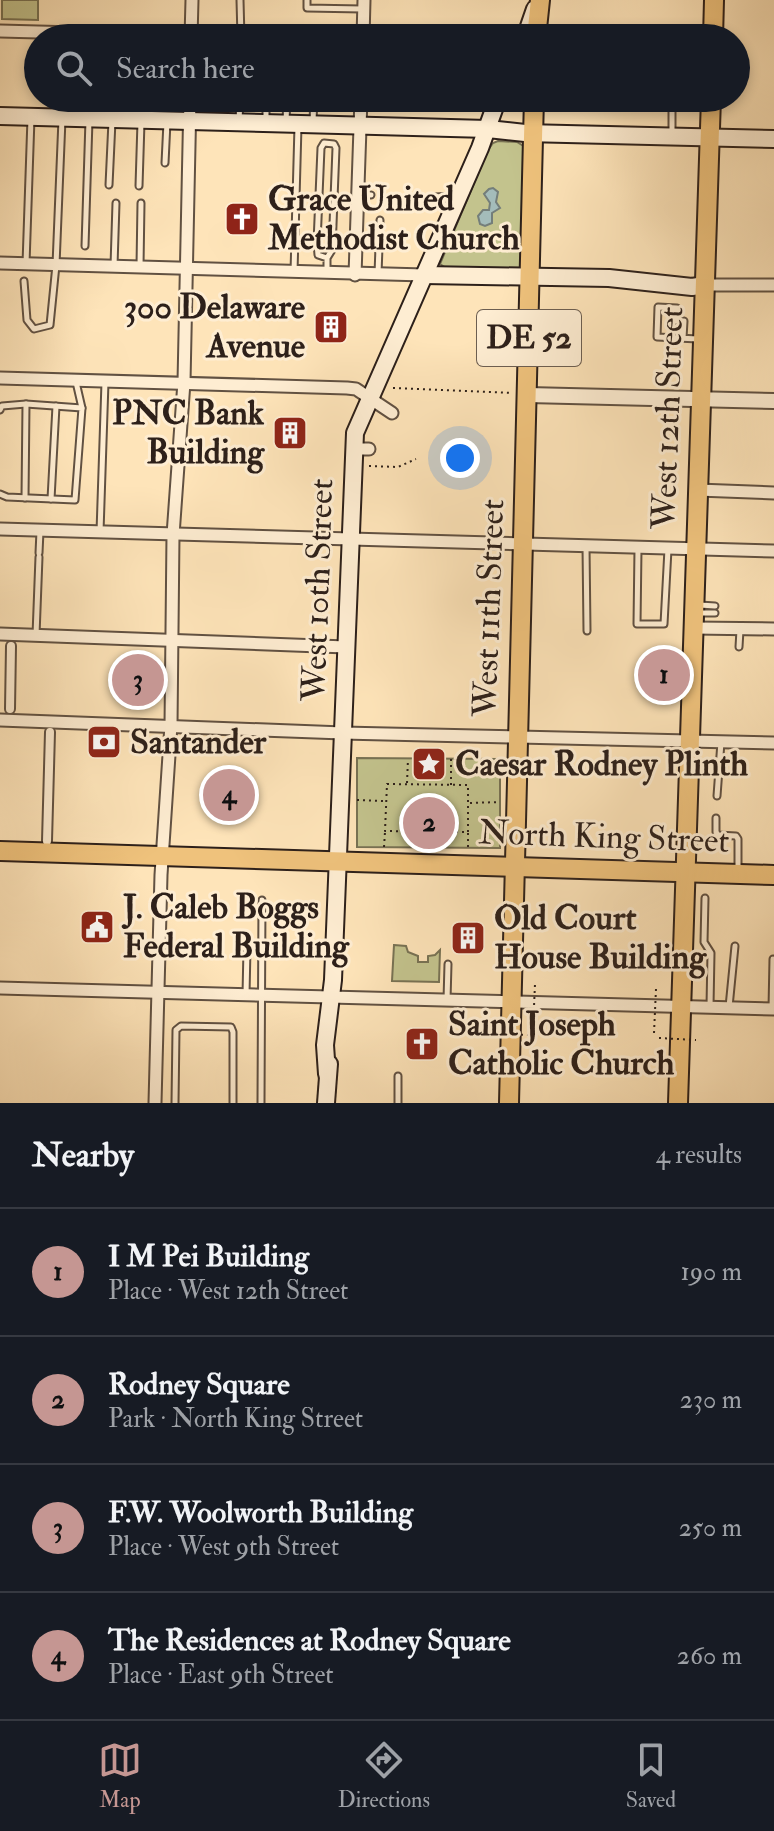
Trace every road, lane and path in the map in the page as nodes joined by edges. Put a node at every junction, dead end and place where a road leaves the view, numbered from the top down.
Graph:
1 (192, 0) edge
2 (240, 0) edge
3 (307, 0) edge
4 (539, 0) edge
5 (714, 0) edge
6 (364, 4) edge
7 (191, 24) edge
8 (241, 24) edge
9 (363, 24) edge
10 (530, 24) edge
11 (537, 24) edge
12 (713, 24) edge
13 (0, 31) edge
14 (24, 32) edge
15 (65, 112) edge
16 (189, 112) edge
17 (239, 112) edge
18 (266, 112) edge
19 (297, 112) edge
20 (312, 112) edge
21 (361, 112) edge
22 (493, 112) edge
23 (534, 112) edge
24 (672, 112) edge
25 (710, 112) edge
26 (0, 116) edge
27 (31, 117) junction
28 (64, 118) junction
29 (89, 119) junction
30 (112, 120) junction
31 (141, 121) junction
32 (168, 121) junction
33 (189, 122) junction
34 (239, 123) junction
35 (266, 124) junction
36 (360, 127) junction
37 (310, 129) junction
38 (488, 129) junction
39 (533, 133) junction
40 (672, 136) junction
41 (709, 137) junction
42 (774, 139) edge
43 (165, 163) dead end
44 (109, 185) dead end
45 (139, 186) dead end
46 (459, 196) junction
47 (435, 197) dead end
48 (116, 203) dead end
49 (141, 203) dead end
50 (380, 220) dead end
51 (85, 246) dead end
52 (327, 258) junction
53 (0, 263) edge
54 (26, 264) junction
55 (56, 265) junction
56 (114, 267) junction
57 (140, 267) junction
58 (185, 269) junction
59 (294, 273) junction
60 (327, 274) junction
61 (355, 275) junction
62 (378, 275) junction
63 (424, 275) junction
64 (529, 277) junction
65 (24, 281) dead end
66 (771, 282) edge
67 (705, 285) junction
68 (683, 338) junction
69 (703, 339) junction
70 (0, 378) edge
71 (76, 380) junction
72 (105, 381) junction
73 (184, 382) junction
74 (393, 388) dead end
75 (520, 394) junction
76 (370, 398) junction
77 (701, 399) junction
78 (774, 401) edge
79 (26, 404) junction
80 (56, 406) junction
81 (82, 408) junction
82 (0, 410) edge
83 (392, 413) dead end
84 (416, 459) dead end
85 (368, 466) dead end
86 (698, 490) junction
87 (774, 493) edge
88 (0, 494) edge
89 (25, 498) junction
90 (51, 499) junction
91 (0, 529) edge
92 (40, 530) junction
93 (100, 532) junction
94 (173, 535) junction
95 (349, 540) junction
96 (523, 543) junction
97 (586, 545) junction
98 (638, 547) junction
99 (668, 548) junction
100 (696, 549) junction
101 (774, 551) edge
102 (715, 610) dead end
103 (694, 615) junction
104 (740, 629) junction
105 (774, 629) edge
106 (587, 631) dead end
107 (0, 634) edge
108 (36, 635) junction
109 (173, 640) junction
110 (11, 646) dead end
111 (346, 647) junction
112 (739, 647) dead end
113 (10, 709) dead end
114 (0, 720) edge
115 (171, 725) junction
116 (50, 732) dead end
117 (343, 733) junction
118 (517, 737) junction
119 (690, 740) junction
120 (722, 741) junction
121 (774, 743) edge
122 (408, 759) dead end
123 (451, 759) dead end
124 (407, 784) junction
125 (451, 785) junction
126 (717, 796) dead end
127 (357, 800) dead end
128 (386, 801) junction
129 (500, 802) dead end
130 (468, 803) junction
131 (716, 818) dead end
132 (385, 831) junction
133 (426, 831) junction
134 (468, 832) junction
135 (47, 841) dead end
136 (384, 847) dead end
137 (426, 847) dead end
138 (468, 847) dead end
139 (0, 851) edge
140 (164, 856) junction
141 (339, 861) junction
142 (514, 867) junction
143 (686, 872) junction
144 (738, 873) junction
145 (774, 875) edge
146 (705, 898) dead end
147 (262, 900) dead end
148 (735, 946) dead end
149 (247, 948) dead end
150 (773, 959) edge
151 (448, 964) dead end
152 (535, 984) dead end
153 (0, 988) edge
154 (656, 989) dead end
155 (157, 993) junction
156 (245, 996) junction
157 (262, 997) junction
158 (332, 999) junction
159 (447, 1001) junction
160 (511, 1002) junction
161 (682, 1006) junction
162 (710, 1007) junction
163 (729, 1008) junction
164 (773, 1009) edge
165 (533, 1029) dead end
166 (654, 1033) dead end
167 (497, 1034) dead end
168 (528, 1035) dead end
169 (659, 1038) dead end
170 (696, 1040) dead end
171 (398, 1076) dead end
172 (155, 1103) edge
173 (175, 1103) edge
174 (233, 1103) edge
175 (261, 1103) edge
176 (326, 1103) edge
177 (398, 1103) edge
178 (509, 1103) edge
179 (678, 1103) edge

1 - 7 street
2 - 8 lane
3 - 6 lane
4 - 10 main road
4 - 11 main road
5 - 12 main road
6 - 9 street
13 - 14 street
15 - 28 lane
16 - 33 street
17 - 34 lane
18 - 35 lane
19 - 37 lane
20 - 37 lane
21 - 36 street
22 - 38 main road, West 10th Street
23 - 39 main road, West 11th Street / DE 52
24 - 40 lane
25 - 41 main road, West 12th Street
26 - 27 main road
27 - 28 main road
27 - 54 lane
28 - 29 main road
28 - 55 lane
29 - 30 main road
29 - 51 lane
30 - 31 main road
30 - 44 lane
31 - 32 main road
31 - 45 lane
32 - 33 main road
32 - 43 lane
33 - 34 main road
33 - 58 street
34 - 35 main road
35 - 37 main road
36 - 37 main road
36 - 38 main road
36 - 61 street
37 - 52 lane
37 - 52 lane
37 - 59 lane
38 - 39 main road
38 - 46 main road, West 10th Street
39 - 40 main road
39 - 64 main road, West 11th Street / DE 52
40 - 41 main road
41 - 42 main road
41 - 67 main road, West 12th Street
46 - 47 lane
46 - 63 main road, West 10th Street
48 - 56 lane
49 - 57 lane
50 - 62 lane
52 - 60 lane
53 - 54 street
54 - 55 street
55 - 56 street
55 - 65 lane
56 - 57 street
57 - 58 street
58 - 59 street
58 - 73 street
59 - 60 street
60 - 61 street
61 - 62 street
62 - 63 street
63 - 64 main road
63 - 76 main road, West 10th Street
64 - 67 main road
64 - 75 main road, West 11th Street / DE 52
66 - 67 street
67 - 69 main road, West 12th Street
68 - 68 lane
68 - 69 lane
69 - 77 main road, West 12th Street
70 - 71 street
71 - 72 street
71 - 81 lane
72 - 73 street
72 - 93 lane
73 - 76 street
73 - 94 street
74 - 75 path
75 - 77 street
75 - 96 main road, West 11th Street / DE 52
76 - 83 street
76 - 95 main road, West 10th Street
77 - 78 street
77 - 86 main road, West 12th Street
79 - 80 lane
79 - 82 lane
79 - 89 lane
80 - 81 lane
80 - 90 lane
81 - 90 lane
84 - 85 path
86 - 87 street
86 - 100 main road, West 12th Street
88 - 89 lane
89 - 90 lane
91 - 92 street
92 - 93 street
92 - 108 lane
93 - 94 street
94 - 95 street
94 - 109 street
95 - 96 street
95 - 111 main road, West 10th Street
96 - 97 street
96 - 118 main road, West 11th Street / DE 52
97 - 98 street
97 - 106 lane
98 - 99 street
98 - 99 lane
99 - 100 street
100 - 101 street
100 - 103 main road, West 12th Street
102 - 103 lane
103 - 104 street
103 - 119 main road, West 12th Street
104 - 105 street
104 - 112 lane
107 - 108 street
108 - 109 street
109 - 111 street
109 - 115 street
110 - 113 street
111 - 117 main road, West 10th Street
114 - 115 street
115 - 117 street
115 - 140 street
116 - 135 street
117 - 118 street
117 - 141 main road, West 10th Street
118 - 119 street
118 - 142 main road, DE 52
119 - 120 street
119 - 143 main road, West 12th Street
120 - 121 street
120 - 126 lane
122 - 124 path
123 - 125 path
124 - 125 path
124 - 128 path
125 - 130 path
127 - 128 path
128 - 132 path
129 - 130 path
130 - 134 path
131 - 144 lane
132 - 133 path
132 - 136 path
133 - 134 path
133 - 137 path
134 - 138 path
139 - 140 main road, North King Street
140 - 141 main road, North King Street
140 - 155 street
141 - 142 main road, North King Street
141 - 158 main road, West 10th Street
142 - 143 main road, North King Street
142 - 160 main road, DE 52
143 - 144 main road, North King Street
143 - 161 main road, West 12th Street
144 - 145 main road, North King Street
146 - 162 lane
147 - 157 lane
148 - 163 lane
149 - 156 lane
150 - 164 lane
151 - 159 lane
152 - 165 path, bridge
153 - 155 street
154 - 166 path, bridge
155 - 156 street
155 - 172 street
156 - 157 street
157 - 158 street
157 - 175 lane
158 - 159 street
158 - 176 main road, West 10th Street
159 - 160 street
160 - 161 street
160 - 178 main road, DE 52
161 - 162 street
161 - 179 main road, West 12th Street
162 - 163 street
163 - 164 street
167 - 168 path, bridge
169 - 170 path, bridge
171 - 177 lane
173 - 174 lane

